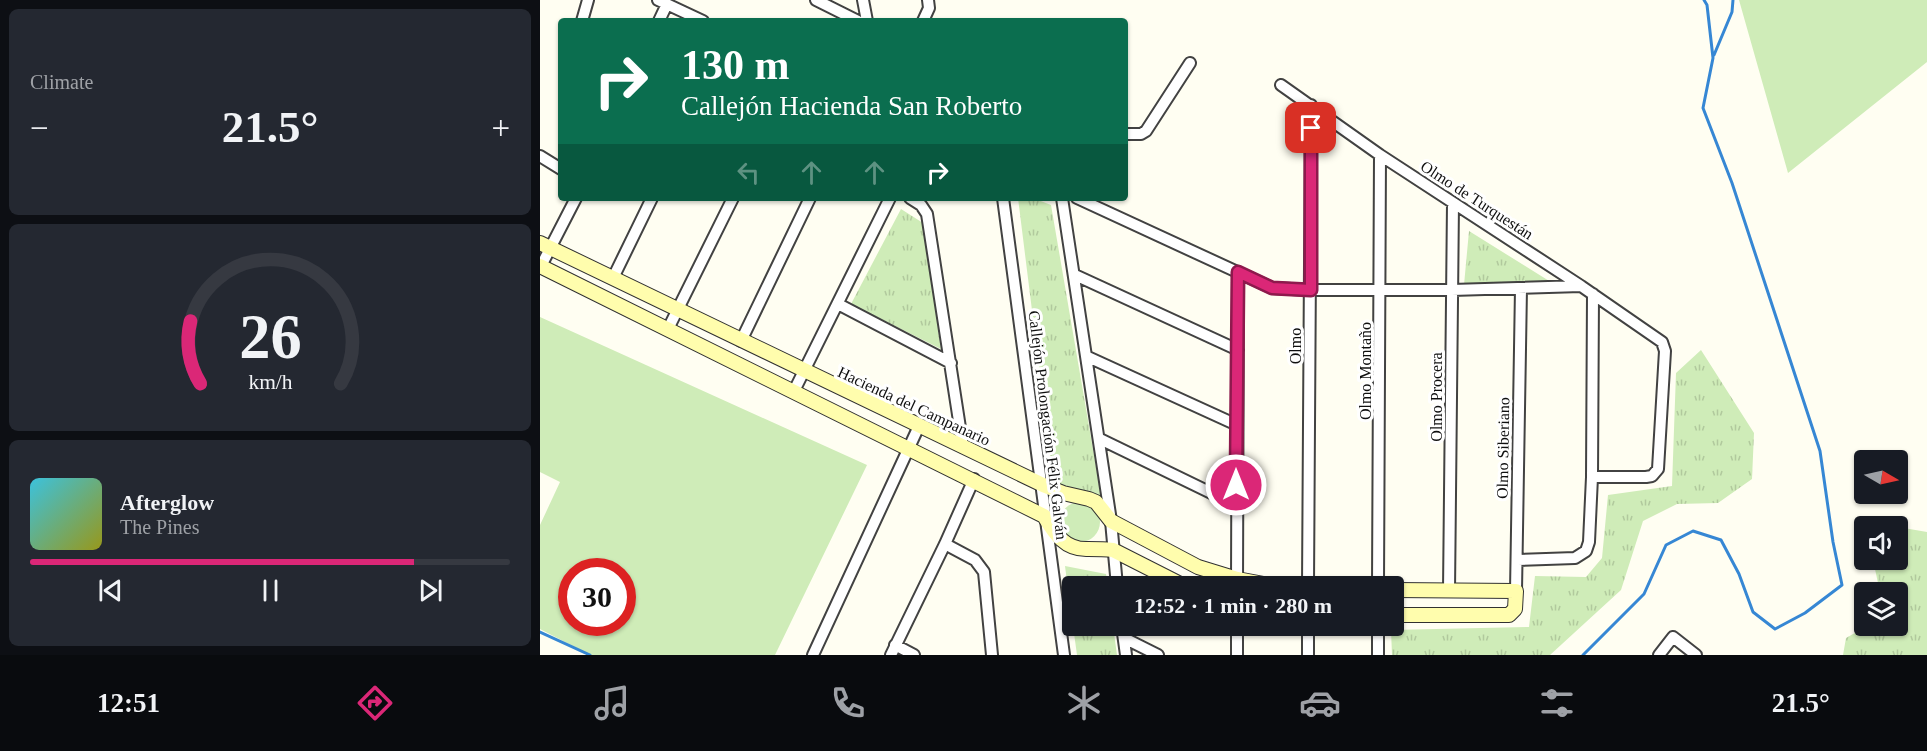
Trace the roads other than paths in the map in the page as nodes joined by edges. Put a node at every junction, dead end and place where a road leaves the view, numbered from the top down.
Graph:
1 (588, 0) edge
2 (816, 0) edge
3 (862, 0) edge
4 (928, 0) edge
5 (663, 2) edge
6 (583, 18) edge
7 (660, 18) edge
8 (697, 18) edge
9 (852, 18) edge
10 (866, 18) edge
11 (924, 18) edge
12 (1190, 63) dead end
13 (1281, 85) dead end
14 (1311, 105) junction
15 (1128, 134) edge
16 (1380, 155) junction
17 (540, 156) edge
18 (558, 168) edge
19 (574, 201) edge
20 (650, 201) edge
21 (732, 201) edge
22 (809, 201) edge
23 (889, 201) edge
24 (915, 201) edge
25 (1003, 201) edge
26 (1063, 201) edge
27 (1084, 201) edge
28 (1453, 203) junction
29 (545, 245) edge
30 (540, 266) edge
31 (1238, 272) junction
32 (1075, 275) junction
33 (613, 278) junction
34 (1581, 286) junction
35 (1521, 288) junction
36 (1311, 290) junction
37 (1381, 290) junction
38 (1452, 291) junction
39 (1593, 294) junction
40 (838, 304) junction
41 (678, 310) junction
42 (668, 329) junction
43 (741, 341) junction
44 (1238, 350) junction
45 (1088, 357) junction
46 (951, 363) junction
47 (804, 372) junction
48 (794, 391) junction
49 (1237, 425) junction
50 (919, 426) junction
51 (1100, 439) junction
52 (910, 447) junction
53 (963, 447) junction
54 (1592, 477) junction
55 (974, 479) junction
56 (1043, 485) junction
57 (1236, 505) junction
58 (1044, 516) junction
59 (1111, 521) junction
60 (945, 544) junction
61 (1113, 550) junction
62 (1518, 560) junction
63 (1116, 576) edge
64 (1164, 576) edge
65 (1220, 576) edge
66 (1237, 576) edge
67 (1308, 576) edge
68 (1378, 576) edge
69 (1404, 590) edge
70 (1449, 591) junction
71 (1516, 591) junction
72 (1404, 615) edge
73 (1237, 636) edge
74 (1308, 636) edge
75 (1378, 636) edge
76 (1124, 638) joint
77 (893, 650) edge
78 (813, 655) edge
79 (914, 655) edge
80 (992, 655) edge
81 (1064, 655) edge
82 (1126, 655) edge
83 (1158, 655) edge
84 (1237, 655) edge
85 (1308, 655) edge
86 (1378, 655) edge
87 (1659, 655) edge
88 (1696, 655) edge

1 - 6 street
2 - 9 street
3 - 10 street
4 - 11 street
5 - 7 street
5 - 8 street
12 - 15 street
13 - 14 street, Olmo de Turquestán
14 - 16 street, Olmo de Turquestán
14 - 36 street, Olmo
16 - 28 street, Olmo de Turquestán
16 - 37 street, Olmo Montaño
17 - 18 street
19 - 29 street
20 - 33 street
21 - 41 street
22 - 43 street
23 - 40 street
24 - 46 street
25 - 56 street, Callejón Prolongación Félix Galván
26 - 32 street
27 - 31 street
28 - 34 street, Olmo de Turquestán
28 - 38 street, Olmo Procera
29 - 30 street
29 - 33 street, Hacienda del Campanario
30 - 42 street
31 - 36 street
31 - 44 street
32 - 44 street
32 - 45 street
33 - 41 street, Hacienda del Campanario
34 - 35 street
34 - 39 street, Olmo de Turquestán
35 - 38 street
35 - 62 street, Olmo Siberiano
36 - 37 street
36 - 67 street, Olmo
37 - 38 street
37 - 68 street, Olmo Montaño
38 - 70 street, Olmo Procera
39 - 54 street
39 - 54 street, Olmo de Turquestán
40 - 46 street
40 - 47 street
41 - 42 street
41 - 43 street, Hacienda del Campanario
42 - 48 street
43 - 47 street, Hacienda del Campanario
44 - 49 street
45 - 49 street
45 - 51 street
46 - 53 street
47 - 48 street
47 - 50 street, Hacienda del Campanario
48 - 52 street
49 - 57 street
50 - 52 street
50 - 53 street, Hacienda del Campanario
51 - 57 street
51 - 59 street
52 - 55 street
52 - 78 street
53 - 56 street, Hacienda del Campanario
54 - 62 street
55 - 58 street
55 - 60 street
56 - 58 street, Callejón Prolongación Félix Galván
56 - 59 street, Hacienda del Campanario
57 - 66 street
58 - 61 street
58 - 81 street, Callejón Prolongación Félix Galván
59 - 61 street
59 - 65 street, Hacienda del Campanario
60 - 77 street
60 - 80 street
61 - 63 street
61 - 64 street
62 - 71 street, Olmo Siberiano
69 - 70 street
70 - 71 street
71 - 72 street, Olmo Siberiano
73 - 84 street
74 - 85 street
75 - 86 street
76 - 82 street
76 - 83 street
77 - 79 street
87 - 88 street

